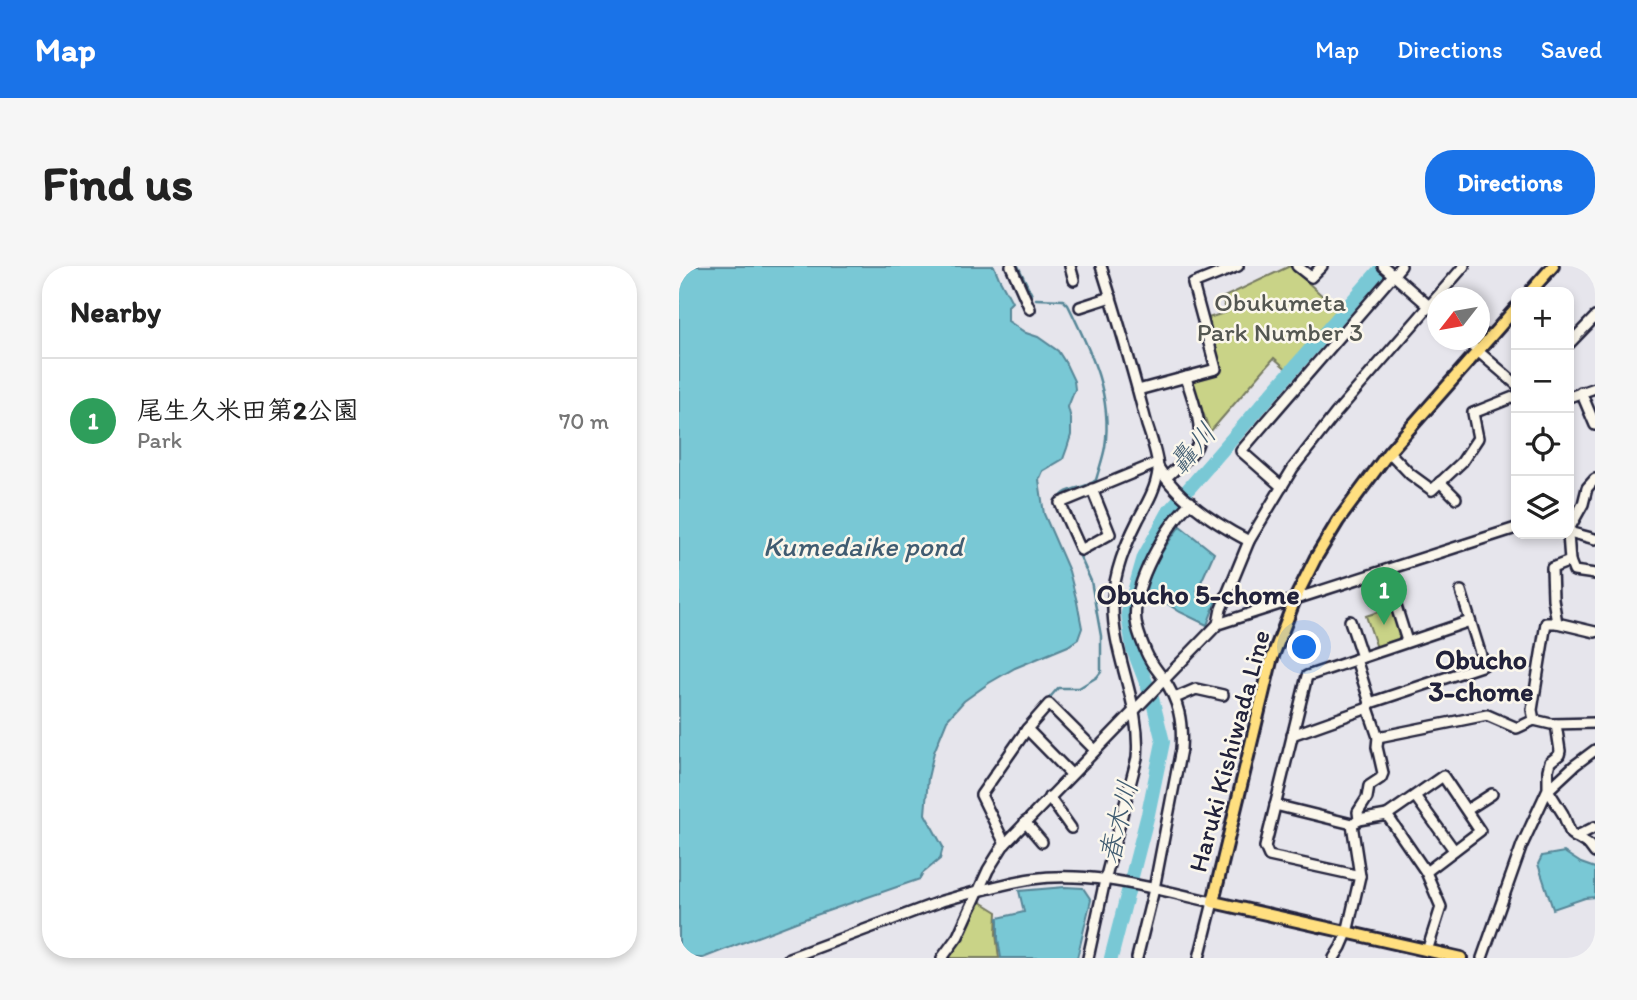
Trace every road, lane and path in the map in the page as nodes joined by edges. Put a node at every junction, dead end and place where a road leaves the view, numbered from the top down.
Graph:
1 (1011, 266) edge
2 (1070, 266) edge
3 (1101, 266) edge
4 (1236, 266) edge
5 (1297, 266) edge
6 (1322, 266) edge
7 (1383, 266) edge
8 (1401, 266) edge
9 (1464, 266) edge
10 (1553, 266) edge
11 (1392, 274) junction
12 (1075, 280) dead end
13 (1446, 287) edge
14 (1534, 287) edge
15 (1111, 297) junction
16 (1427, 303) edge
17 (1080, 307) dead end
18 (1030, 309) dead end
19 (1427, 309) edge
20 (1511, 314) edge
21 (1595, 317) edge
22 (1574, 339) edge
23 (1478, 352) junction
24 (1186, 377) junction
25 (1511, 380) edge
26 (1595, 388) edge
27 (1138, 390) junction
28 (1581, 393) junction
29 (1574, 395) edge
30 (1511, 398) edge
31 (1595, 425) edge
32 (1389, 452) junction
33 (1158, 465) junction
34 (1166, 478) junction
35 (1595, 479) edge
36 (1440, 482) junction
37 (1282, 487) junction
38 (1092, 489) junction
39 (1456, 498) dead end
40 (1191, 502) junction
41 (1574, 520) edge
42 (1511, 530) edge
43 (1574, 533) edge
44 (1569, 539) edge
45 (1595, 539) edge
46 (1249, 541) junction
47 (1570, 561) junction
48 (1385, 571) junction
49 (1595, 574) edge
50 (1461, 591) dead end
51 (1295, 599) junction
52 (1350, 621) dead end
53 (1470, 621) junction
54 (1557, 622) junction
55 (1218, 624) junction
56 (1595, 632) edge
57 (1407, 641) junction
58 (1359, 658) junction
59 (1164, 679) junction
60 (1223, 695) dead end
61 (1175, 698) junction
62 (1369, 705) junction
63 (1135, 709) junction
64 (1534, 720) junction
65 (1595, 723) edge
66 (1556, 724) junction
67 (1027, 729) junction
68 (1292, 735) junction
69 (1378, 737) junction
70 (1095, 750) junction
71 (1595, 750) edge
72 (1071, 774) junction
73 (1548, 790) junction
74 (1492, 794) dead end
75 (1415, 796) junction
76 (1049, 797) junction
77 (1275, 805) junction
78 (1467, 810) junction
79 (1387, 816) junction
80 (1025, 822) junction
81 (1355, 822) junction
82 (1595, 827) edge
83 (1071, 828) dead end
84 (1575, 836) junction
85 (1042, 842) dead end
86 (1005, 844) junction
87 (1454, 850) junction
88 (1595, 853) edge
89 (1426, 872) junction
90 (1360, 876) junction
91 (1105, 880) junction
92 (1154, 889) junction
93 (978, 891) junction
94 (1213, 902) junction
95 (1347, 933) junction
96 (1427, 951) junction
97 (789, 958) edge
98 (942, 958) edge
99 (1088, 958) edge
100 (1137, 958) edge
101 (1199, 958) edge
102 (1334, 958) edge
103 (1461, 958) edge
104 (1482, 958) edge

1 - 18 street
2 - 12 street
3 - 15 street
4 - 24 street
5 - 6 street
7 - 11 street
8 - 11 street
9 - 13 street
10 - 14 main road
11 - 16 street
11 - 37 street
15 - 17 street
15 - 27 street
19 - 37 street
20 - 23 main road, Haruki Kishiwada Line
21 - 22 street
23 - 25 street
23 - 32 main road, Haruki Kishiwada Line
24 - 27 street
24 - 34 street
26 - 28 street
27 - 33 street
28 - 29 street
28 - 31 street
30 - 36 street
32 - 36 street
32 - 51 main road, Haruki Kishiwada Line
33 - 34 street
33 - 38 street
33 - 63 street
34 - 40 street
35 - 41 street
36 - 39 street
37 - 46 street
38 - 38 street
40 - 46 street
40 - 59 street
42 - 48 street
43 - 45 street
44 - 47 street
46 - 55 street
47 - 49 street
47 - 54 street
48 - 51 street
48 - 57 street
50 - 53 street
51 - 55 street
51 - 94 main road, Haruki Kishiwada Line
52 - 58 street
53 - 57 street
53 - 62 street
54 - 56 street
54 - 64 street
55 - 59 street
57 - 58 street
58 - 62 street
58 - 68 street
59 - 61 street
59 - 63 street
60 - 61 street
61 - 92 street
62 - 68 street
62 - 69 street
63 - 70 street
63 - 91 street
64 - 66 street
64 - 69 street
65 - 66 street
66 - 73 street
67 - 70 street
67 - 72 street
67 - 86 street
68 - 77 street
69 - 81 street
70 - 72 street
71 - 73 street
72 - 76 street
73 - 84 street
73 - 104 street
74 - 78 street
75 - 78 street
75 - 79 street
75 - 87 street
76 - 80 street
76 - 83 street
77 - 81 street
77 - 90 street
78 - 87 street
79 - 81 street
79 - 89 street
80 - 85 street
80 - 86 street
81 - 90 street
82 - 84 street
84 - 88 street
86 - 93 street
87 - 89 street
89 - 96 street
90 - 95 street
91 - 92 street
91 - 93 street
91 - 99 street
92 - 94 street
92 - 100 street
93 - 97 street
93 - 98 street
94 - 95 main road, Haruki Kishiwada Line
94 - 101 street
95 - 96 main road, Haruki Kishiwada Line
95 - 102 street
96 - 103 main road, Haruki Kishiwada Line

